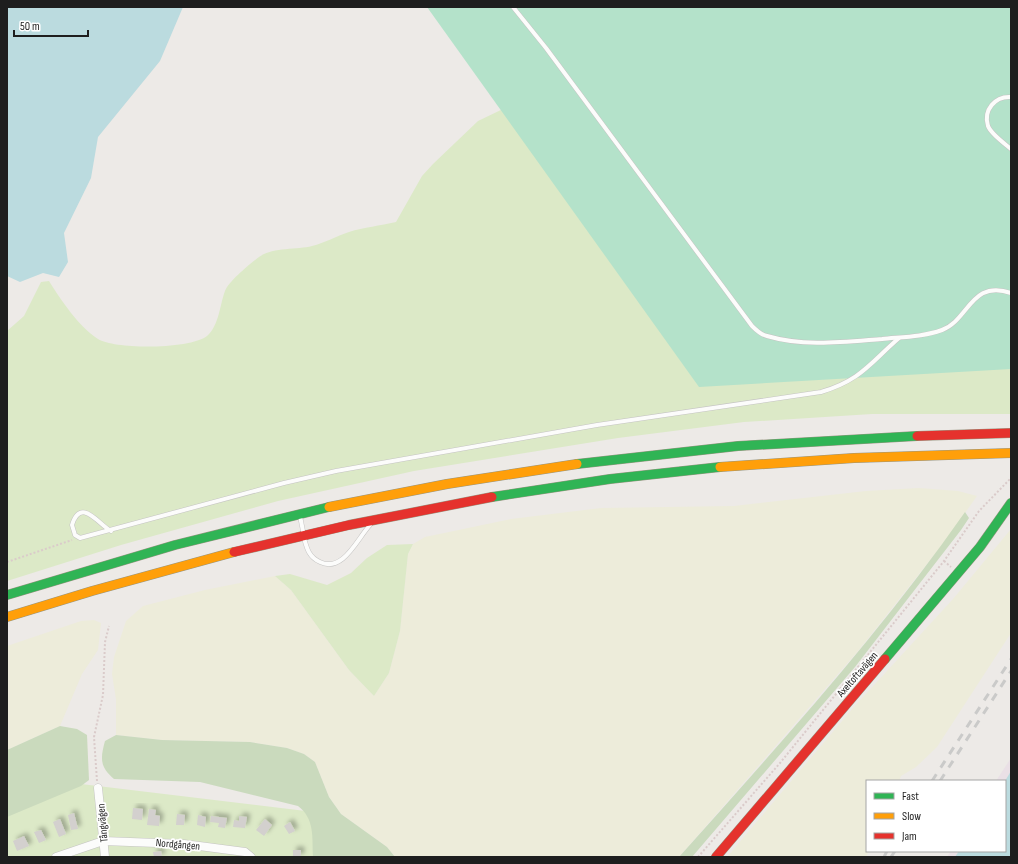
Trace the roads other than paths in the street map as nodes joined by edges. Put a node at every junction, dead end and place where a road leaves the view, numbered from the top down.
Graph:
1 (513, 7) edge
2 (1011, 96) edge
3 (1011, 149) edge
4 (1010, 291) edge
5 (899, 338) junction
6 (1011, 433) edge
7 (1011, 453) edge
8 (1011, 503) edge
9 (299, 514) junction
10 (378, 518) junction
11 (111, 531) junction
12 (303, 534) junction
13 (7, 595) edge
14 (7, 616) edge
15 (98, 788) road end
16 (103, 841) junction
17 (56, 857) edge
18 (105, 857) edge
19 (251, 857) edge
20 (716, 857) edge

1 - 5 lane
2 - 3 lane
4 - 5 lane
5 - 11 lane
6 - 9 main road
7 - 10 main road
8 - 20 main road, Axeltoftavägen
9 - 12 lane
9 - 13 main road
10 - 12 main road
10 - 12 lane
11 - 11 lane
12 - 14 main road
15 - 16 street, Tångvägen
16 - 17 street
16 - 18 street, Tångvägen
16 - 19 street, Nordgången

